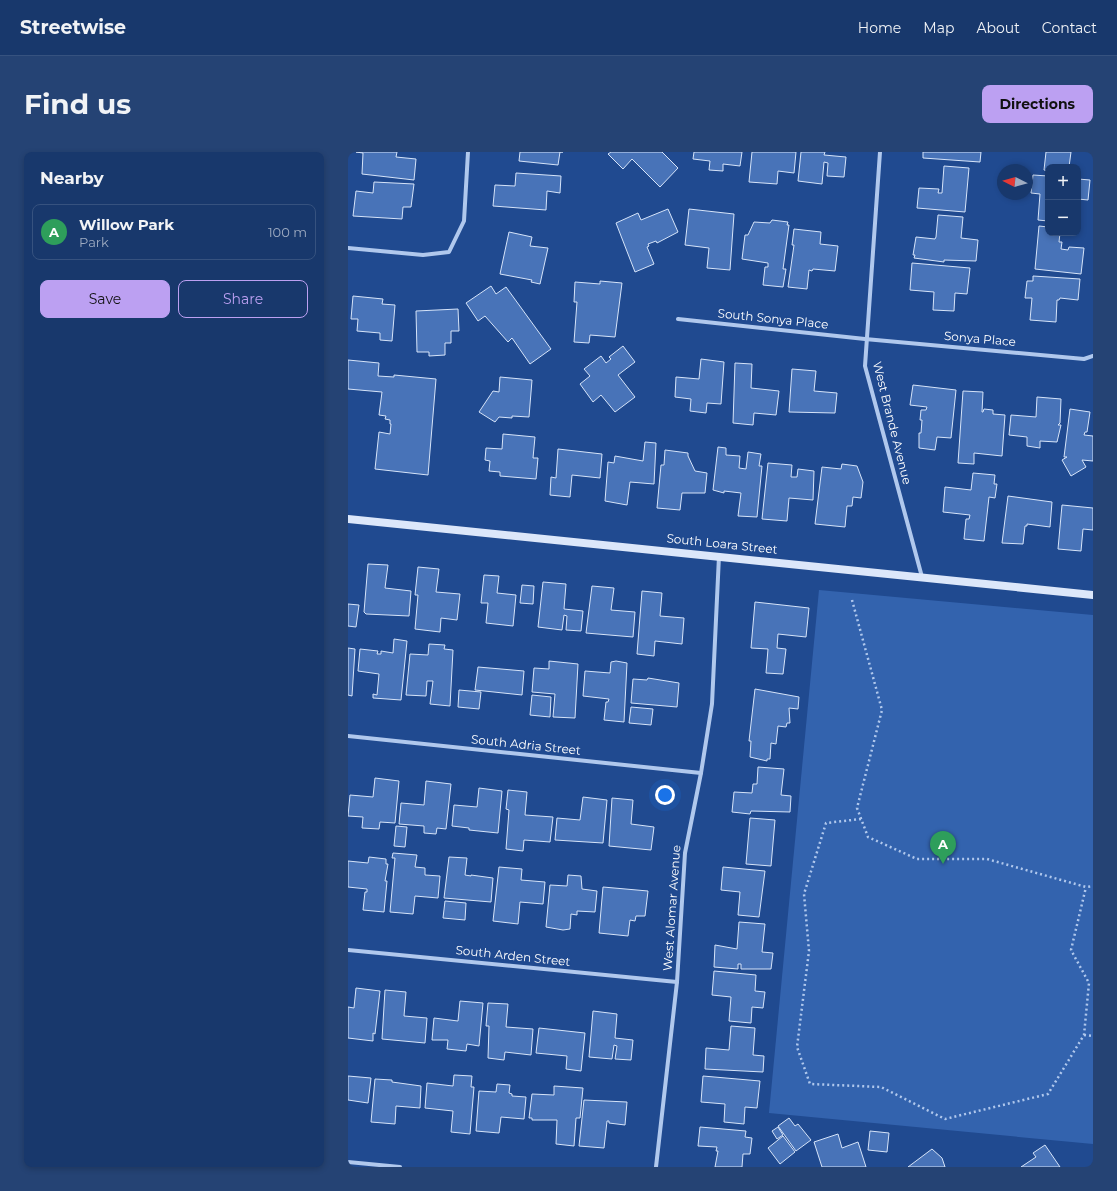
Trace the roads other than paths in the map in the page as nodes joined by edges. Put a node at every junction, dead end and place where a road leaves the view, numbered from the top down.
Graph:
1 (468, 152) edge
2 (880, 152) edge
3 (348, 248) edge
4 (678, 319) dead end
5 (865, 339) junction
6 (1093, 356) edge
7 (348, 519) edge
8 (719, 555) junction
9 (922, 577) junction
10 (1093, 594) edge
11 (348, 736) edge
12 (701, 773) junction
13 (348, 950) edge
14 (676, 982) junction
15 (348, 1162) edge
16 (400, 1167) edge
17 (656, 1167) edge

1 - 3 street
2 - 5 street, West Brande Avenue
4 - 5 street, South Sonya Place
5 - 6 street, Sonya Place
5 - 9 street, West Brande Avenue
7 - 8 street, South Loara Street
8 - 9 street, South Loara Street
8 - 12 street, West Alomar Avenue
9 - 10 street, South Loara Street
11 - 12 street, South Adria Street
12 - 14 street, West Alomar Avenue
13 - 14 street, South Arden Street
14 - 17 street, West Alomar Avenue
15 - 16 street

